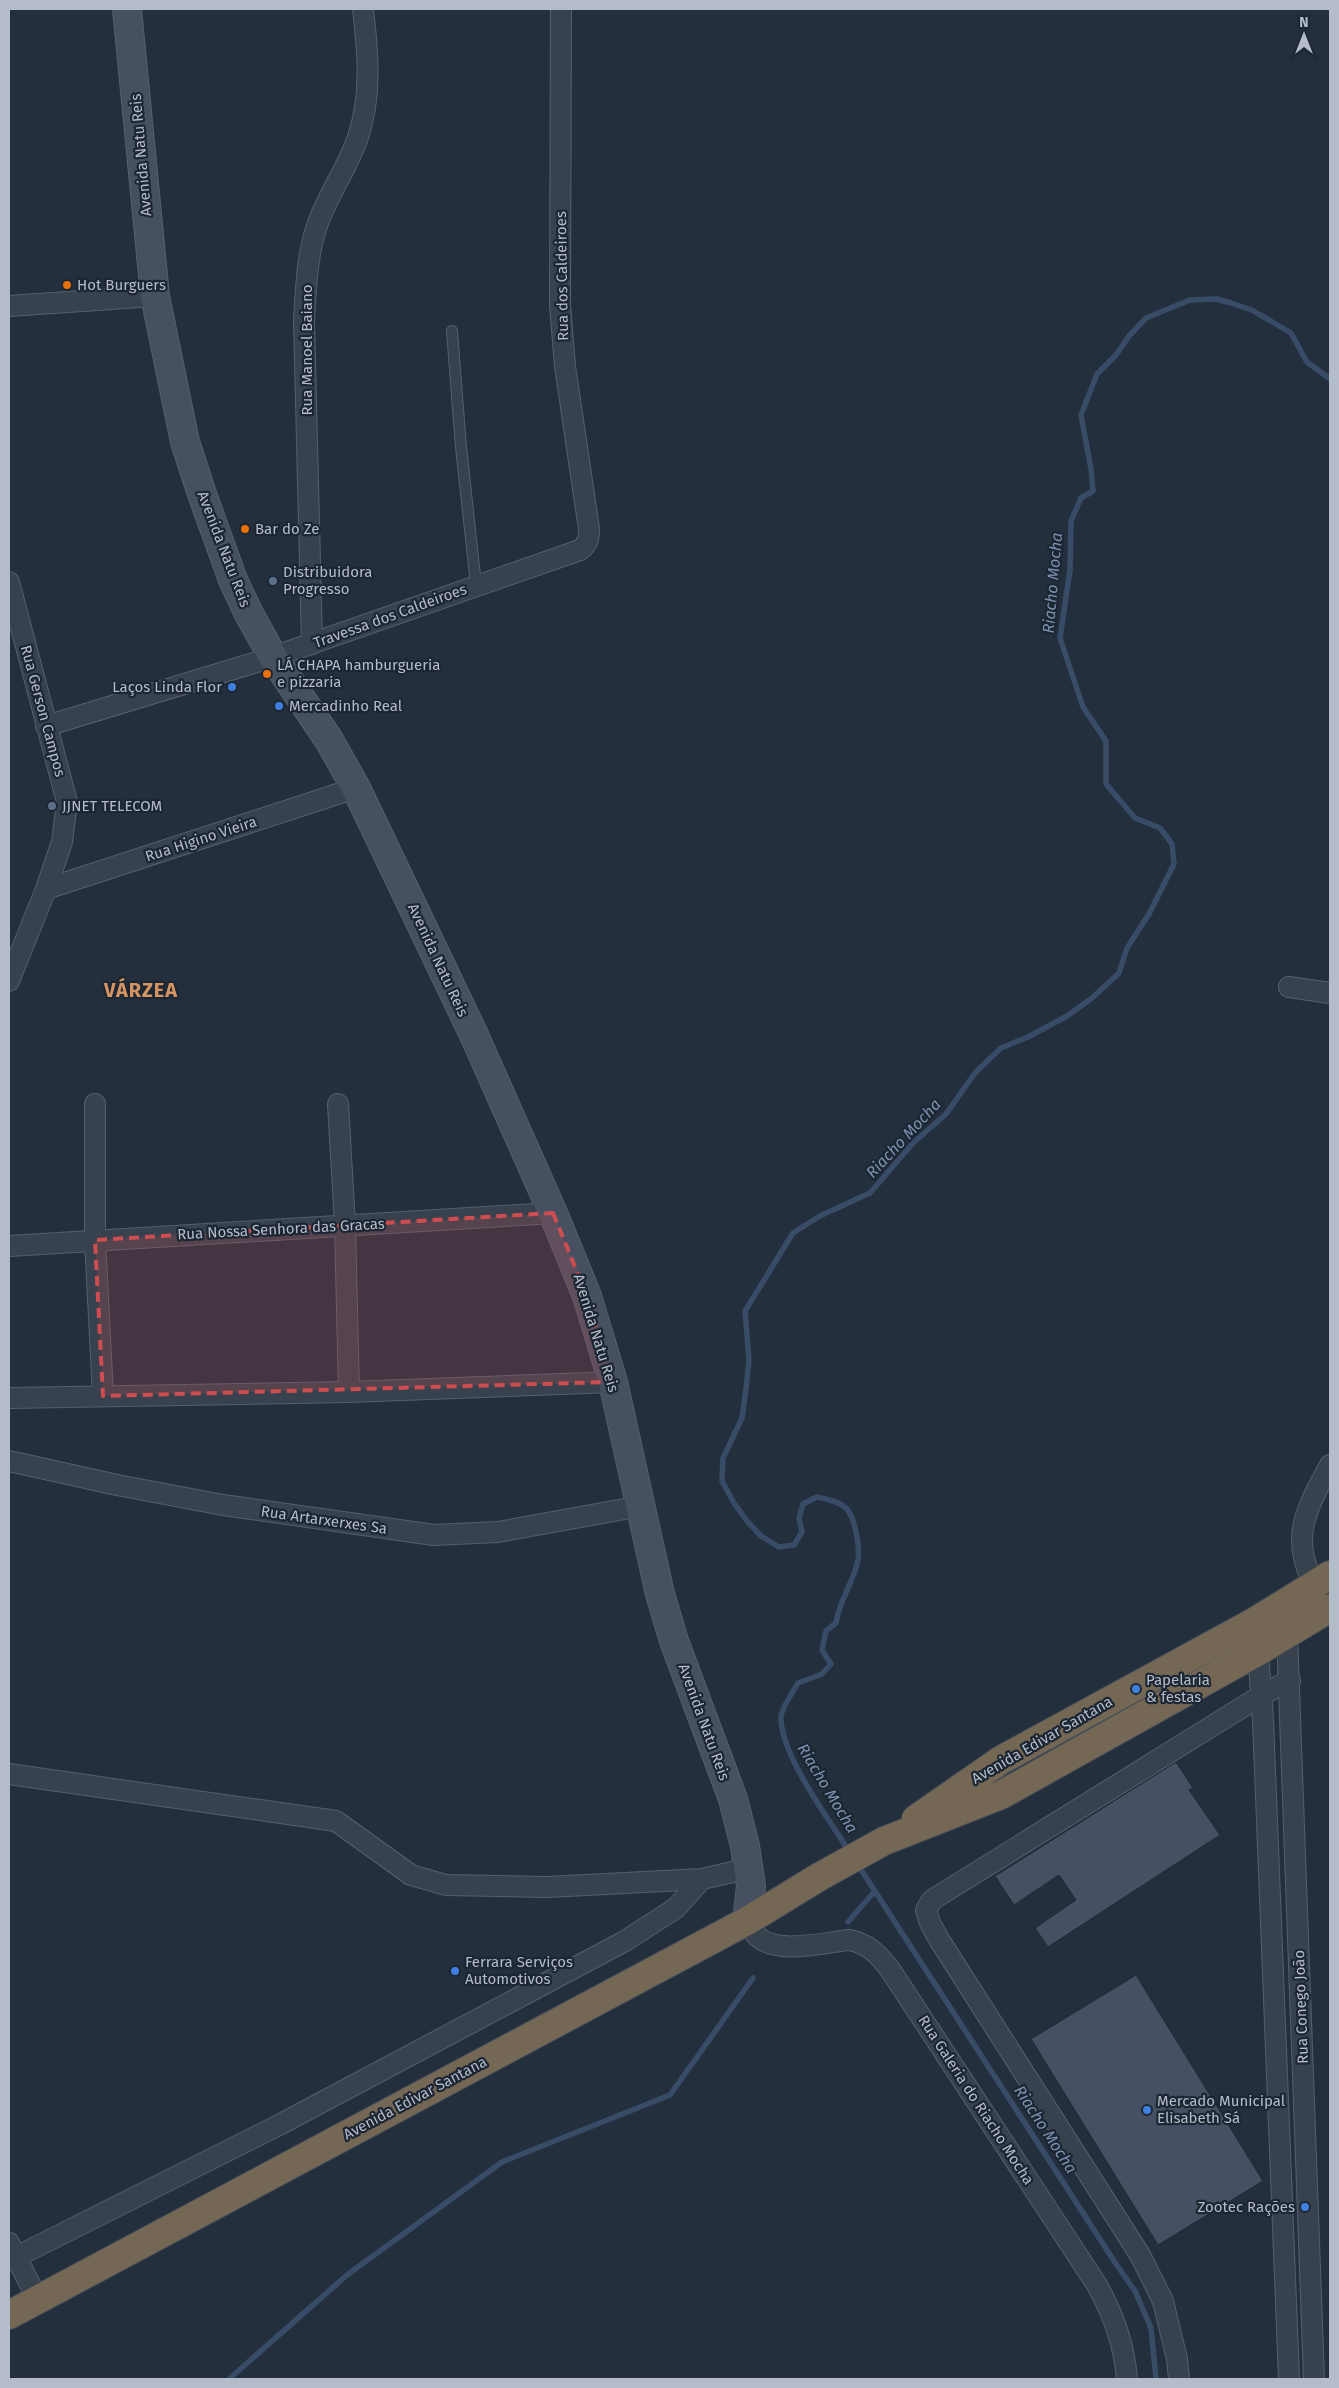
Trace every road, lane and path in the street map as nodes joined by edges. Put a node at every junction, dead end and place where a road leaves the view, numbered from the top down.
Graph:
1 (127, 9) edge
2 (363, 9) edge
3 (561, 9) edge
4 (155, 296) junction
5 (9, 306) edge
6 (452, 331) dead end
7 (588, 542) joint
8 (9, 582) edge
9 (476, 586) junction
10 (312, 644) junction
11 (272, 657) junction
12 (46, 726) junction
13 (356, 788) junction
14 (46, 889) junction
15 (9, 981) edge
16 (1289, 987) dead end
17 (1330, 993) edge
18 (95, 1104) dead end
19 (338, 1104) dead end
20 (554, 1213) junction
21 (345, 1225) junction
22 (95, 1240) junction
23 (9, 1246) edge
24 (613, 1382) junction
25 (349, 1392) junction
26 (103, 1396) junction
27 (9, 1398) edge
28 (9, 1461) edge
29 (1330, 1466) edge
30 (641, 1506) junction
31 (1322, 1580) edge
32 (1330, 1610) edge
33 (1254, 1622) junction
34 (1288, 1634) junction
35 (1259, 1651) junction
36 (1290, 1680) junction
37 (1262, 1695) junction
38 (9, 1774) edge
39 (879, 1844) junction
40 (750, 1868) junction
41 (702, 1879) junction
42 (747, 1921) junction
43 (1301, 2010) junction
44 (1274, 2012) junction
45 (13, 2250) edge
46 (38, 2300) junction
47 (9, 2315) edge
48 (1319, 2369) edge
49 (1288, 2374) edge
50 (1330, 2377) edge
51 (1128, 2379) edge
52 (1179, 2379) edge

1 - 4 street, Avenida Natu Reis
2 - 10 street, Rua Manoel Baiano
3 - 7 street, Rua dos Caldeiroes
4 - 5 street
4 - 11 street, Avenida Natu Reis
6 - 9 lane
7 - 9 street, Travessa dos Caldeiroes
8 - 12 street, Rua Gerson Campos
9 - 10 street, Travessa dos Caldeiroes
10 - 11 street, Travessa dos Caldeiroes
11 - 12 street, Travessa dos Caldeiroes
11 - 13 street, Avenida Natu Reis
12 - 14 street, Rua Gerson Campos
13 - 14 street, Rua Higino Vieira
13 - 20 street, Avenida Natu Reis
14 - 15 street, Rua Gerson Campos
16 - 17 street
18 - 22 street
19 - 21 street
20 - 21 street, Rua Nossa Senhora das Gracas
20 - 24 street, Avenida Natu Reis
21 - 22 street, Rua Nossa Senhora das Gracas
21 - 25 street
22 - 23 street, Rua Nossa Senhora das Gracas
22 - 26 street
24 - 25 street
24 - 30 street, Avenida Natu Reis
25 - 26 street
26 - 27 street
28 - 30 street, Rua Artarxerxes Sa
29 - 31 street
30 - 40 street, Avenida Natu Reis
31 - 32 street
31 - 33 highway, Avenida Edivar Santana
32 - 34 highway, Avenida Edivar Santana
33 - 35 street, Rua Conego João
33 - 39 highway, Avenida Edivar Santana
34 - 35 highway, Avenida Edivar Santana
34 - 36 street, Rua Conego João
35 - 37 street, Rua Conego João
35 - 39 highway, Avenida Edivar Santana
36 - 37 street
36 - 43 street, Rua Conego João
37 - 44 street, Rua Conego João
37 - 52 street
38 - 41 street
39 - 42 highway, Avenida Edivar Santana
40 - 41 street
40 - 42 street, Avenida Natu Reis
41 - 45 street
42 - 46 highway, Avenida Edivar Santana
42 - 51 street, Rua Galeria do Riacho Mocha
43 - 44 street
43 - 48 street, Rua Conego João
44 - 49 street, Rua Conego João
45 - 46 street
46 - 47 highway, Avenida Edivar Santana
48 - 49 street
48 - 50 street

